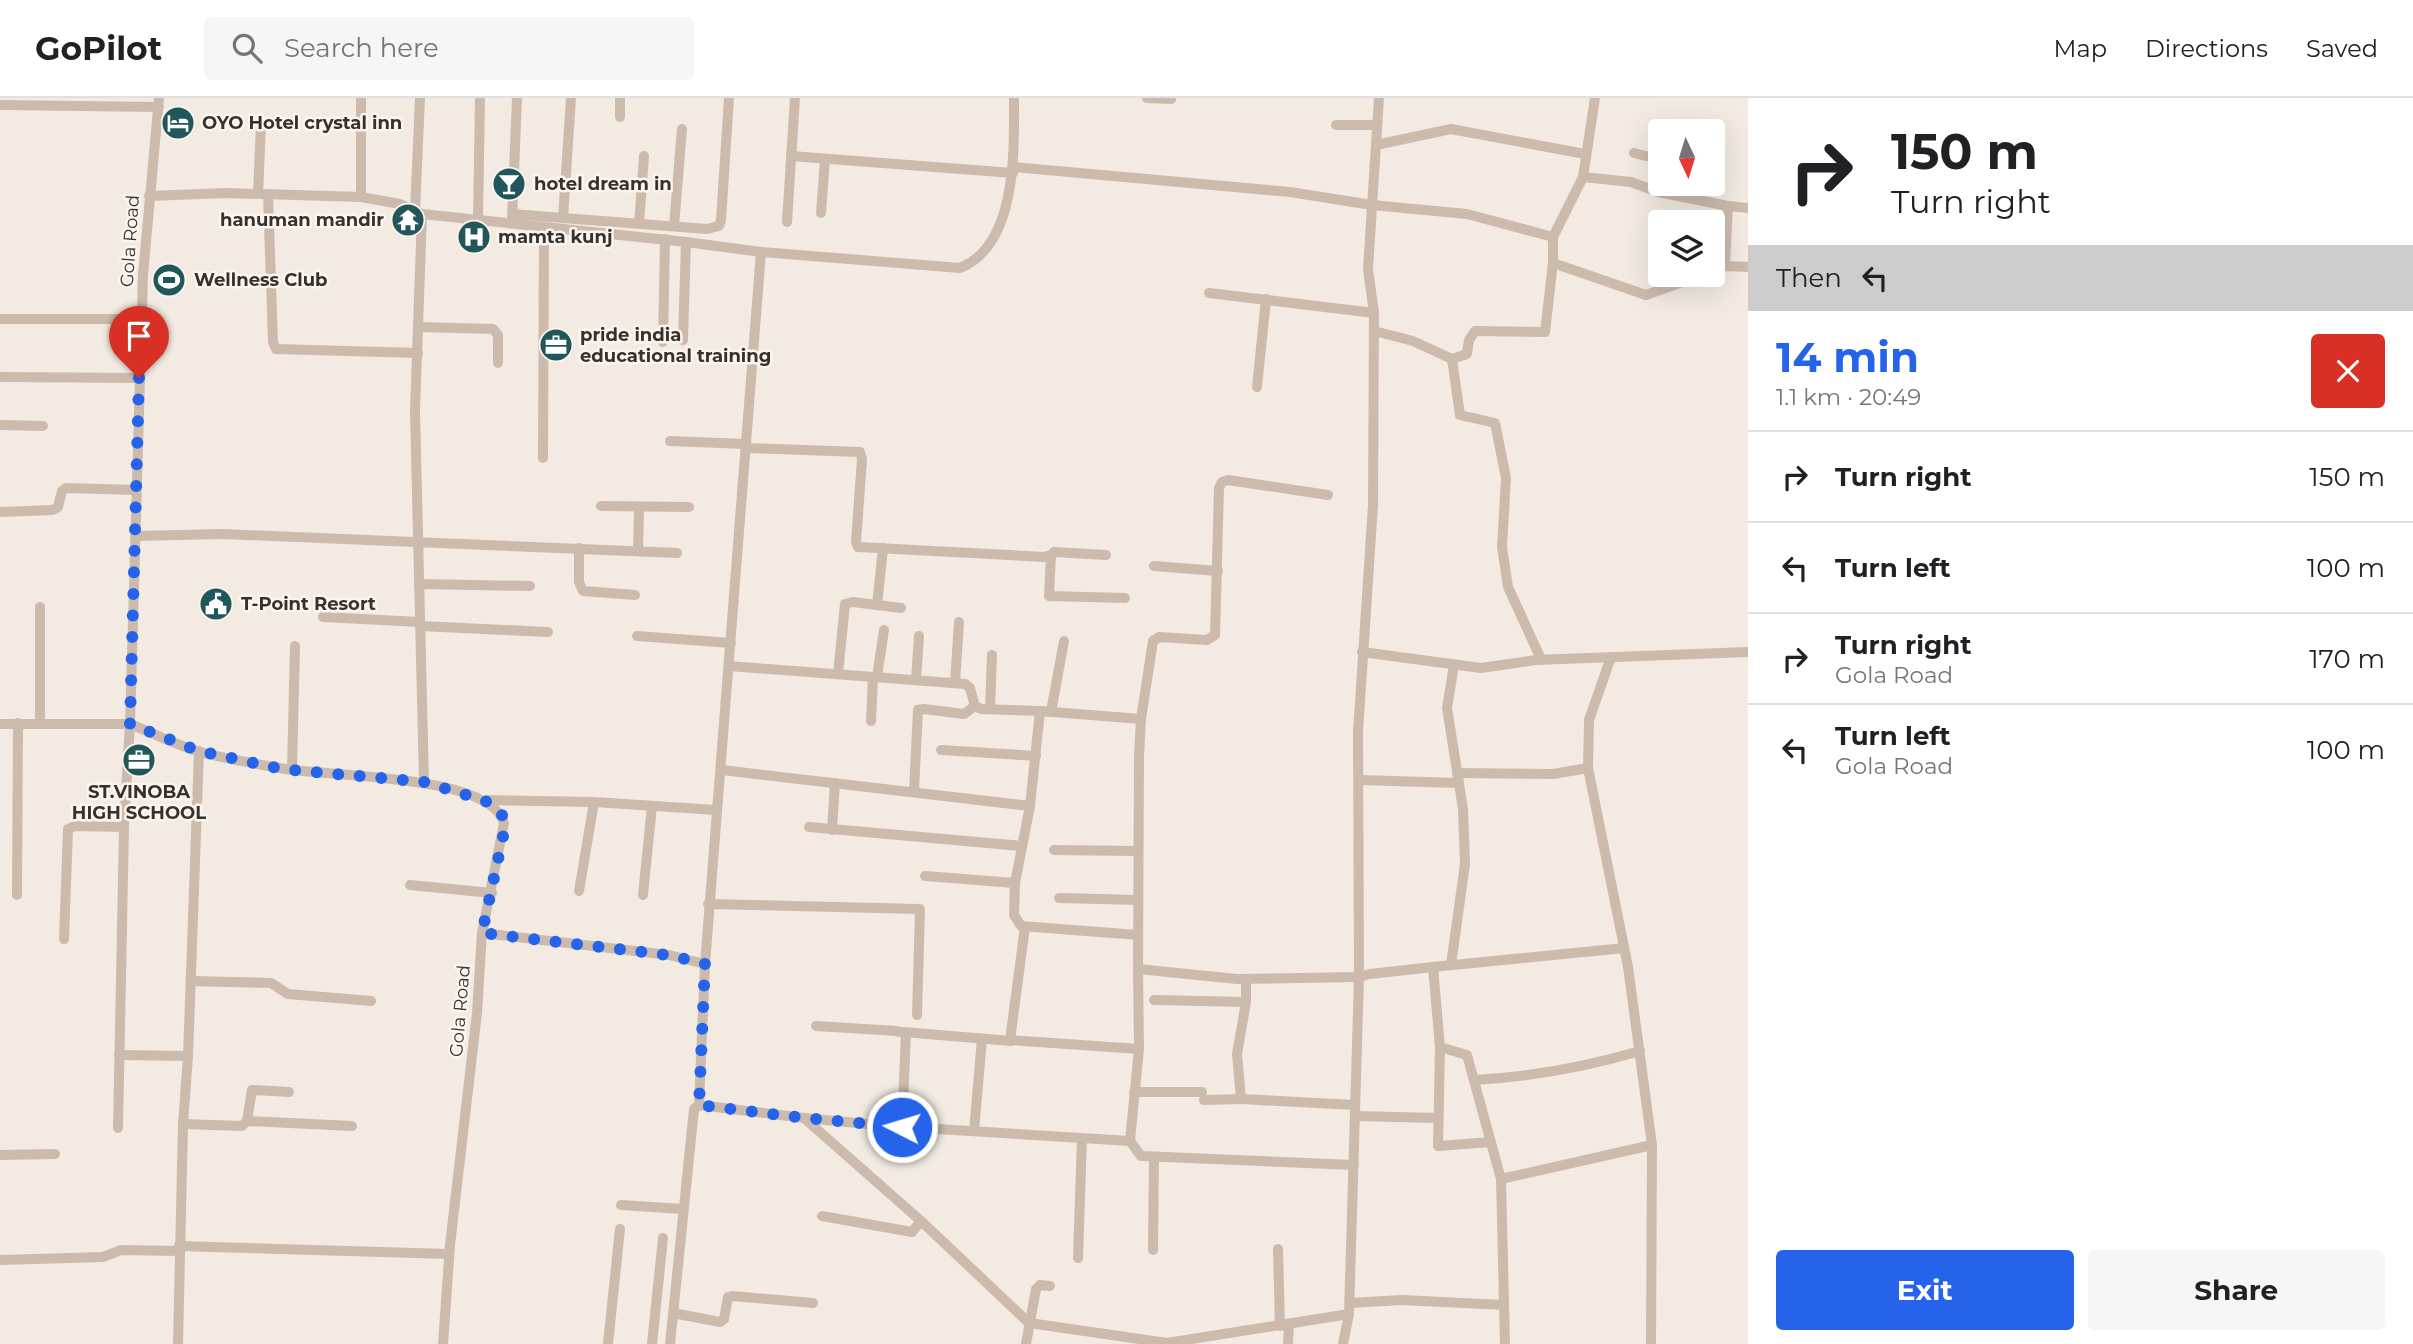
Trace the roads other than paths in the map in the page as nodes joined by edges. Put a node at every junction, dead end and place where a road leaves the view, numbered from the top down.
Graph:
1 (361, 98) edge
2 (420, 98) edge
3 (480, 98) edge
4 (517, 98) edge
5 (571, 98) edge
6 (620, 98) edge
7 (729, 98) edge
8 (795, 98) edge
9 (1014, 98) edge
10 (1147, 98) edge
11 (1379, 98) edge
12 (1595, 98) edge
13 (1171, 99) edge
14 (159, 103) edge
15 (0, 105) edge
16 (620, 117) dead end
17 (261, 124) dead end
18 (1336, 125) dead end
19 (1377, 125) junction
20 (682, 129) dead end
21 (1376, 145) junction
22 (1634, 153) dead end
23 (1585, 154) junction
24 (644, 156) dead end
25 (791, 156) junction
26 (1648, 156) edge
27 (825, 159) junction
28 (1013, 170) junction
29 (1583, 177) junction
30 (1648, 188) edge
31 (263, 194) junction
32 (149, 196) junction
33 (1678, 196) edge
34 (361, 197) junction
35 (1372, 205) junction
36 (1728, 206) junction
37 (1748, 208) edge
38 (419, 213) junction
39 (821, 214) dead end
40 (563, 218) junction
41 (478, 219) junction
42 (512, 219) junction
43 (787, 222) dead end
44 (639, 224) junction
45 (674, 226) junction
46 (544, 228) junction
47 (1553, 237) junction
48 (665, 239) junction
49 (686, 242) junction
50 (761, 252) junction
51 (1553, 263) junction
52 (1725, 266) joint
53 (1748, 267) edge
54 (1668, 287) edge
55 (1209, 293) dead end
56 (1266, 299) junction
57 (1374, 313) junction
58 (0, 319) edge
59 (142, 319) junction
60 (420, 327) junction
61 (1374, 331) junction
62 (683, 340) dead end
63 (663, 342) dead end
64 (418, 353) junction
65 (1452, 359) junction
66 (498, 362) dead end
67 (0, 377) edge
68 (139, 378) junction
69 (1257, 387) dead end
70 (0, 425) edge
71 (43, 426) dead end
72 (670, 441) dead end
73 (745, 446) junction
74 (543, 458) dead end
75 (136, 490) junction
76 (1328, 495) dead end
77 (601, 506) dead end
78 (639, 507) junction
79 (689, 508) dead end
80 (0, 512) edge
81 (135, 536) junction
82 (418, 542) junction
83 (579, 548) junction
84 (883, 548) junction
85 (638, 551) junction
86 (677, 553) dead end
87 (1051, 555) junction
88 (1106, 555) dead end
89 (1154, 566) dead end
90 (1218, 571) junction
91 (419, 584) junction
92 (530, 586) dead end
93 (635, 594) dead end
94 (1125, 598) dead end
95 (877, 605) junction
96 (40, 607) dead end
97 (901, 608) dead end
98 (323, 617) dead end
99 (959, 622) dead end
100 (420, 624) junction
101 (884, 630) dead end
102 (548, 632) dead end
103 (637, 636) dead end
104 (919, 636) dead end
105 (1064, 641) dead end
106 (731, 643) junction
107 (295, 646) dead end
108 (1362, 652) junction
109 (1748, 652) edge
110 (992, 655) dead end
111 (1611, 657) junction
112 (1541, 659) junction
113 (1454, 665) junction
114 (729, 666) junction
115 (838, 674) junction
116 (875, 677) junction
117 (916, 680) junction
118 (956, 683) junction
119 (975, 706) junction
120 (990, 709) junction
121 (1046, 711) junction
122 (1141, 719) junction
123 (871, 721) dead end
124 (18, 723) junction
125 (40, 723) junction
126 (0, 724) edge
127 (130, 724) junction
128 (941, 750) dead end
129 (199, 751) junction
130 (1036, 756) junction
131 (1588, 768) junction
132 (292, 770) junction
133 (722, 770) junction
134 (1458, 778) junction
135 (1359, 780) junction
136 (424, 782) junction
137 (835, 783) junction
138 (914, 791) junction
139 (483, 800) junction
140 (594, 802) junction
141 (652, 806) junction
142 (1030, 806) junction
143 (716, 810) junction
144 (124, 827) junction
145 (809, 827) dead end
146 (832, 830) junction
147 (1022, 846) junction
148 (1054, 850) dead end
149 (1138, 850) junction
150 (925, 876) dead end
151 (1014, 883) junction
152 (410, 885) dead end
153 (579, 891) dead end
154 (492, 893) junction
155 (17, 895) dead end
156 (643, 895) dead end
157 (1059, 898) dead end
158 (1138, 900) junction
159 (708, 904) junction
160 (1025, 927) junction
161 (482, 933) junction
162 (1138, 935) junction
163 (64, 939) dead end
164 (1624, 948) junction
165 (705, 964) junction
166 (1451, 965) junction
167 (1433, 967) junction
168 (1138, 969) junction
169 (1359, 977) junction
170 (1246, 979) junction
171 (191, 981) junction
172 (1154, 1000) dead end
173 (371, 1001) dead end
174 (1246, 1002) junction
175 (917, 1015) dead end
176 (816, 1026) dead end
177 (903, 1032) junction
178 (982, 1039) junction
179 (1011, 1041) junction
180 (1440, 1047) junction
181 (1139, 1049) junction
182 (1640, 1051) junction
183 (119, 1055) junction
184 (188, 1056) junction
185 (1474, 1080) junction
186 (1134, 1091) junction
187 (289, 1092) dead end
188 (1241, 1099) junction
189 (699, 1105) junction
190 (1355, 1105) junction
191 (1355, 1116) junction
192 (804, 1118) junction
193 (1438, 1118) junction
194 (247, 1121) junction
195 (183, 1124) junction
196 (352, 1126) dead end
197 (902, 1127) junction
198 (118, 1128) dead end
199 (975, 1131) junction
200 (1082, 1138) junction
201 (1130, 1141) junction
202 (1491, 1142) junction
203 (1652, 1144) junction
204 (55, 1154) dead end
205 (0, 1155) edge
206 (1154, 1157) junction
207 (1354, 1165) junction
208 (1501, 1179) junction
209 (621, 1205) dead end
210 (683, 1209) junction
211 (822, 1216) dead end
212 (921, 1221) junction
213 (620, 1229) dead end
214 (663, 1238) dead end
215 (1278, 1248) dead end
216 (179, 1249) junction
217 (1153, 1250) dead end
218 (449, 1254) junction
219 (1078, 1258) dead end
220 (0, 1260) edge
221 (1050, 1286) dead end
222 (813, 1303) dead end
223 (1504, 1305) junction
224 (1350, 1309) junction
225 (673, 1312) junction
226 (1029, 1323) junction
227 (1284, 1325) junction
228 (1146, 1342) edge
229 (178, 1344) edge
230 (444, 1344) edge
231 (608, 1344) edge
232 (652, 1344) edge
233 (670, 1344) edge
234 (1026, 1344) edge
235 (1288, 1344) edge
236 (1343, 1344) edge
237 (1505, 1344) edge
238 (1651, 1344) edge

1 - 34 street
2 - 38 street
3 - 41 street
4 - 42 street
5 - 40 street
6 - 16 street
7 - 45 street
8 - 25 street
9 - 28 street
10 - 13 street
11 - 19 street
12 - 23 street
14 - 15 street
14 - 32 street, Gola Road
17 - 31 street
18 - 19 street
19 - 21 street
20 - 45 street
21 - 23 street
21 - 35 street
22 - 26 street
23 - 29 street
24 - 44 street
25 - 27 street
25 - 43 street
27 - 28 street
27 - 39 street
28 - 35 street
28 - 50 street
29 - 30 street
29 - 47 street
31 - 32 street
31 - 34 street
31 - 64 street
32 - 59 street, Gola Road
33 - 36 street
34 - 38 street
35 - 47 street
35 - 57 street
36 - 37 street
36 - 52 street
38 - 41 street
38 - 60 street
40 - 42 street
40 - 44 street
41 - 42 street
42 - 46 street
44 - 45 street
46 - 48 street
46 - 74 street
47 - 51 street
48 - 49 street
48 - 63 street
49 - 50 street
49 - 62 street
50 - 73 street
51 - 54 street
51 - 65 street
52 - 53 street
55 - 56 street
56 - 57 street
56 - 69 street
57 - 61 street
58 - 59 street
59 - 68 street, Gola Road
60 - 64 street
60 - 66 street
61 - 65 street
61 - 108 street
64 - 82 street
65 - 112 street
67 - 68 street
68 - 75 street, Gola Road
70 - 71 street
72 - 73 street
73 - 84 street
73 - 106 street
75 - 80 street
75 - 81 street, Gola Road
76 - 90 street
77 - 78 street
78 - 79 street
78 - 85 street
81 - 82 street
81 - 127 street, Gola Road
82 - 83 street
82 - 91 street
83 - 85 street
83 - 93 street
84 - 87 street
84 - 95 street
85 - 86 street
87 - 88 street
87 - 94 street
89 - 90 street
90 - 122 street
91 - 92 street
91 - 100 street
95 - 97 street
95 - 115 street
96 - 125 street
98 - 100 street
99 - 118 street
100 - 102 street
100 - 136 street
101 - 116 street
103 - 106 street
104 - 117 street
105 - 121 street
106 - 114 street
107 - 132 street
108 - 113 street
108 - 135 street
109 - 111 street
110 - 120 street
111 - 112 street
111 - 131 street
112 - 113 street
113 - 134 street
114 - 115 street
114 - 133 street
115 - 116 street
116 - 117 street
116 - 123 street
117 - 118 street
118 - 119 street
119 - 120 street
119 - 138 street
120 - 121 street
121 - 122 street
121 - 130 street
122 - 149 street
124 - 125 street
124 - 126 street
124 - 155 street
125 - 127 street
127 - 129 street
127 - 144 street, Gola Road
128 - 130 street
129 - 132 street
129 - 171 street
130 - 142 street
131 - 134 street
131 - 164 street
132 - 136 street
133 - 137 street
133 - 143 street
134 - 135 street
134 - 166 street
135 - 169 street
136 - 139 street
137 - 138 street
137 - 146 street
138 - 142 street
139 - 140 street
139 - 154 street, Gola Road
140 - 141 street
140 - 153 street
141 - 143 street
141 - 156 street
142 - 147 street
143 - 159 street
144 - 163 street
144 - 183 street, Gola Road
145 - 146 street
146 - 147 street
147 - 151 street
148 - 149 street
149 - 158 street
150 - 151 street
151 - 160 street
152 - 154 street
154 - 161 street, Gola Road
157 - 158 street
158 - 162 street
159 - 165 street
159 - 175 street
160 - 162 street
160 - 179 street
161 - 165 street
161 - 218 street, Gola Road
162 - 168 street
164 - 166 street
164 - 182 street
165 - 189 street
166 - 167 street
167 - 169 street
167 - 180 street
168 - 170 street
168 - 181 street
169 - 170 street
169 - 190 street
170 - 174 street
171 - 173 street
171 - 184 street
172 - 174 street
174 - 188 street
176 - 177 street
177 - 178 street
177 - 197 street
178 - 179 street
178 - 199 street
179 - 181 street
180 - 185 street
180 - 193 street
181 - 186 street
182 - 185 street
182 - 203 street
183 - 184 street
183 - 198 street, Gola Road
184 - 195 street
185 - 202 street
186 - 188 street
186 - 201 street
187 - 194 street
188 - 190 street
189 - 192 street
189 - 210 street
190 - 191 street
191 - 193 street
191 - 207 street
192 - 197 street
192 - 212 street
193 - 202 street
194 - 195 street
194 - 196 street
195 - 216 street
197 - 199 street
199 - 200 street
200 - 201 street
200 - 219 street
201 - 206 street
202 - 208 street
203 - 208 street
203 - 238 street
204 - 205 street
206 - 207 street
206 - 217 street
207 - 224 street
208 - 223 street
209 - 210 street
210 - 225 street
211 - 212 street
212 - 226 street
213 - 231 street
214 - 232 street
215 - 227 street
216 - 218 street
216 - 220 street
216 - 229 street
218 - 230 street, Gola Road
221 - 226 street
222 - 225 street
223 - 224 street
223 - 237 street
224 - 227 street
224 - 236 street
225 - 233 street
226 - 228 street
226 - 234 street
227 - 228 street
227 - 235 street

